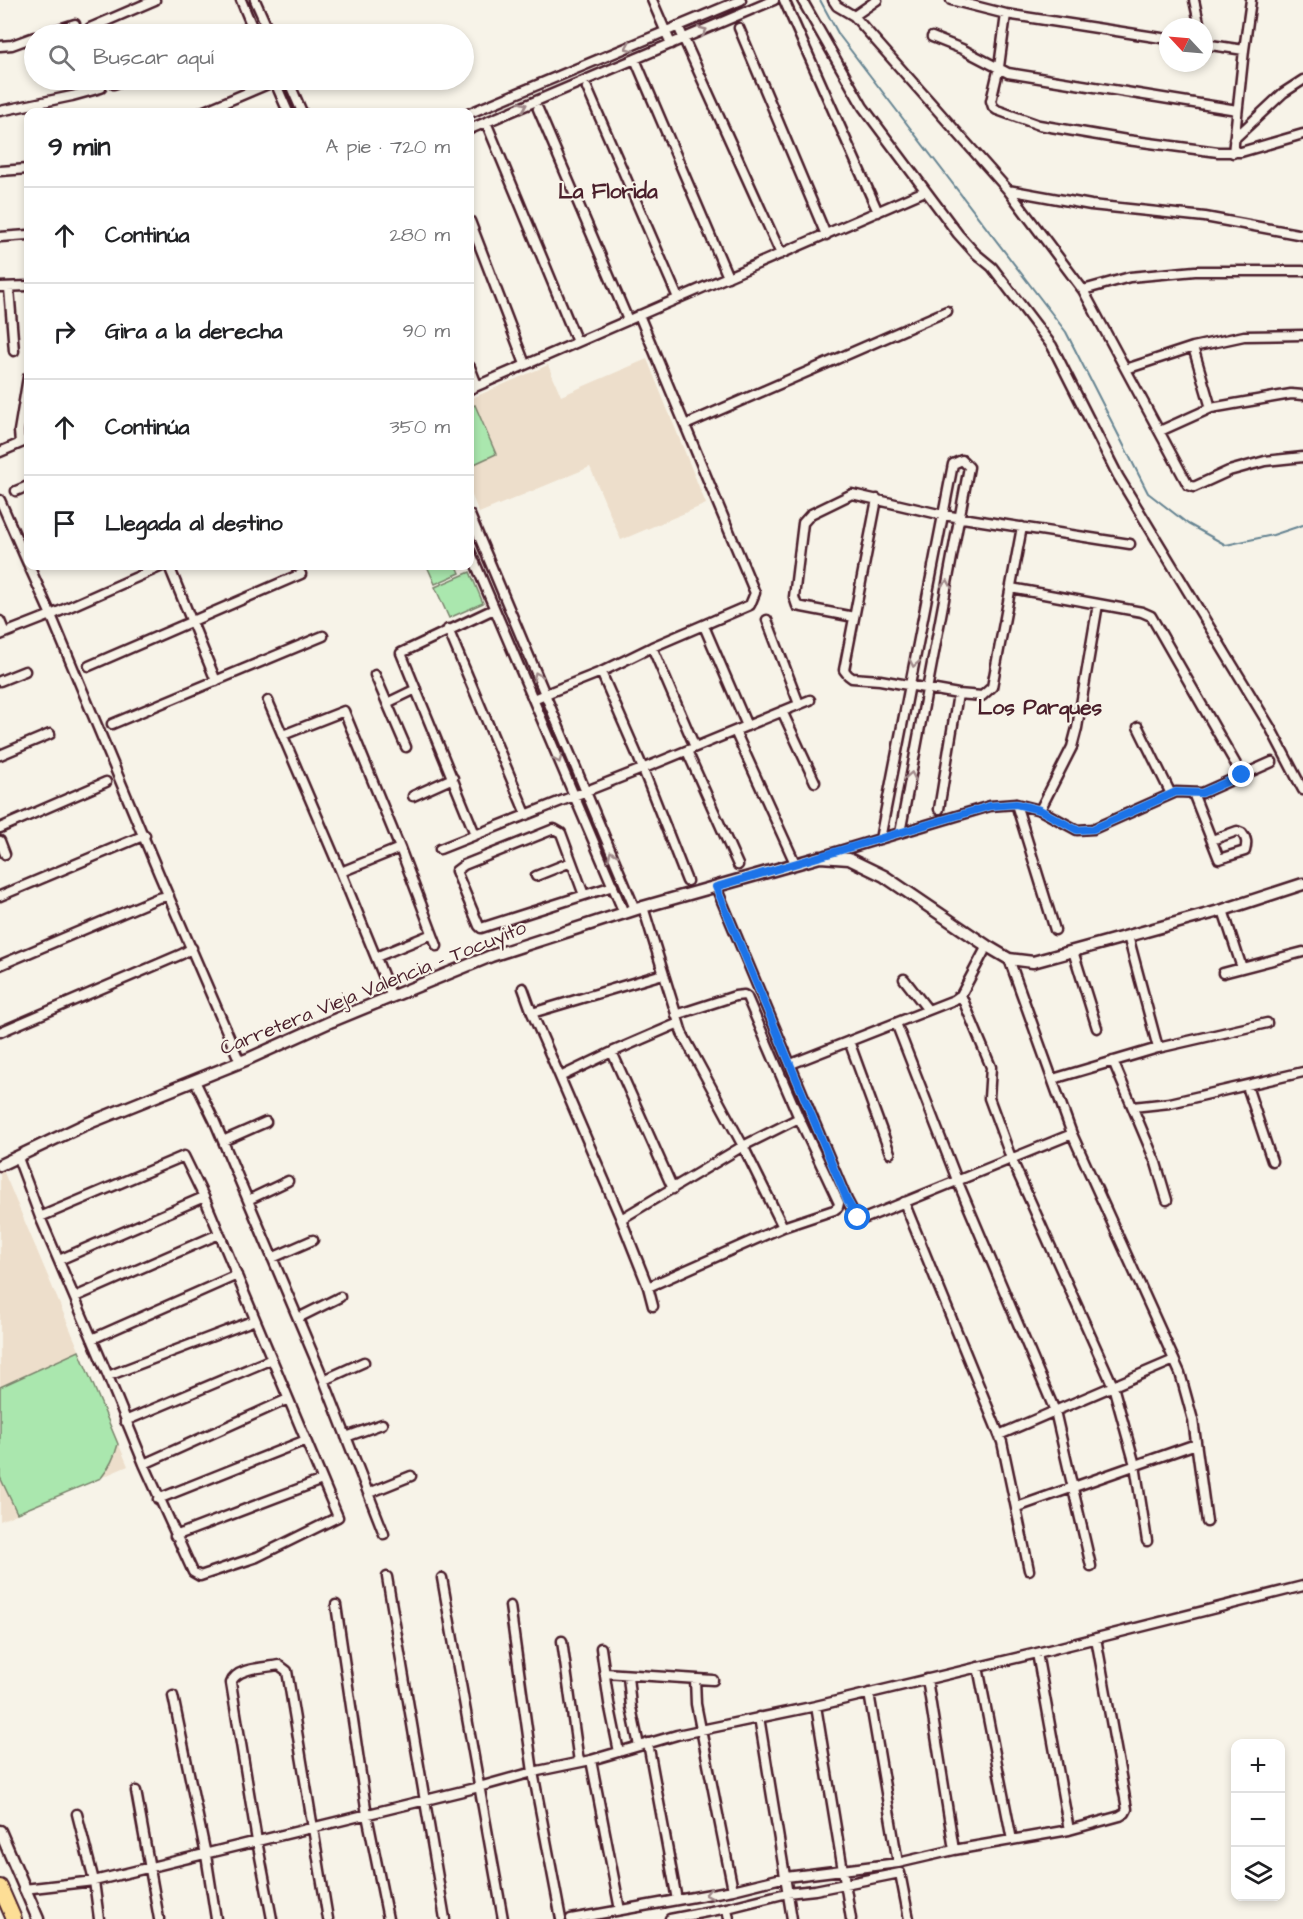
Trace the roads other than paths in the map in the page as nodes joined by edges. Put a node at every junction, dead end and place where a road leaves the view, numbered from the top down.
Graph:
1 (155, 0) edge
2 (241, 0) edge
3 (255, 0) edge
4 (652, 0) edge
5 (741, 0) edge
6 (774, 0) edge
7 (784, 0) edge
8 (802, 0) edge
9 (833, 0) edge
10 (877, 0) edge
11 (951, 0) edge
12 (1194, 0) edge
13 (1251, 0) edge
14 (1006, 14) junction
15 (854, 16) junction
16 (1198, 18) edge
17 (99, 24) edge
18 (251, 24) edge
19 (266, 24) edge
20 (678, 26) junction
21 (739, 28) dead end
22 (665, 31) junction
23 (932, 37) dead end
24 (1159, 38) edge
25 (684, 39) junction
26 (24, 41) edge
27 (671, 44) junction
28 (1213, 45) edge
29 (0, 46) edge
30 (1244, 50) junction
31 (635, 59) junction
32 (999, 67) junction
33 (1303, 80) edge
34 (587, 88) dead end
35 (94, 90) edge
36 (252, 90) edge
37 (278, 90) edge
38 (292, 90) edge
39 (211, 108) edge
40 (286, 108) edge
41 (300, 108) edge
42 (538, 109) dead end
43 (1237, 110) junction
44 (0, 111) edge
45 (474, 111) edge
46 (486, 122) junction
47 (474, 127) edge
48 (1303, 134) edge
49 (1234, 139) junction
50 (1233, 153) junction
51 (24, 169) edge
52 (0, 171) edge
53 (1008, 190) junction
54 (925, 191) junction
55 (878, 212) junction
56 (474, 231) edge
57 (24, 235) edge
58 (826, 235) junction
59 (1303, 235) edge
60 (0, 237) edge
61 (780, 254) junction
62 (1303, 271) edge
63 (728, 277) junction
64 (24, 286) edge
65 (5, 288) edge
66 (1083, 290) junction
67 (678, 298) junction
68 (946, 311) dead end
69 (639, 315) junction
70 (628, 320) junction
71 (1303, 334) edge
72 (577, 342) junction
73 (1193, 347) junction
74 (14, 351) dead end
75 (525, 364) junction
76 (1126, 369) junction
77 (474, 387) edge
78 (1303, 395) edge
79 (24, 401) edge
80 (1211, 408) junction
81 (685, 425) junction
82 (1160, 431) junction
83 (24, 442) edge
84 (0, 452) edge
85 (1303, 457) edge
86 (24, 488) edge
87 (16, 491) dead end
88 (0, 500) edge
89 (877, 500) junction
90 (943, 515) junction
91 (960, 517) junction
92 (474, 525) edge
93 (1022, 527) junction
94 (1130, 544) dead end
95 (24, 554) edge
96 (474, 561) edge
97 (31, 570) edge
98 (153, 570) edge
99 (171, 570) edge
100 (301, 574) dead end
101 (1011, 588) junction
102 (1098, 604) junction
103 (494, 609) junction
104 (51, 615) junction
105 (854, 617) junction
106 (766, 620) dead end
107 (0, 621) edge
108 (192, 621) junction
109 (704, 626) junction
110 (448, 630) junction
111 (2, 634) edge
112 (323, 636) dead end
113 (652, 647) junction
114 (89, 666) dead end
115 (25, 671) dead end
116 (601, 672) junction
117 (375, 675) dead end
118 (0, 681) edge
119 (216, 681) junction
120 (910, 685) junction
121 (928, 688) junction
122 (416, 689) junction
123 (545, 694) junction
124 (958, 694) junction
125 (532, 699) junction
126 (810, 700) dead end
127 (268, 701) dead end
128 (387, 703) junction
129 (799, 704) junction
130 (782, 711) junction
131 (112, 724) dead end
132 (747, 726) junction
133 (1138, 727) dead end
134 (735, 731) junction
135 (50, 734) dead end
136 (283, 735) junction
137 (406, 747) dead end
138 (691, 749) junction
139 (0, 755) edge
140 (1272, 762) dead end
141 (642, 769) junction
142 (1242, 775) junction
143 (453, 778) junction
144 (106, 782) dead end
145 (815, 782) dead end
146 (1303, 790) edge
147 (584, 791) junction
148 (1193, 793) junction
149 (1171, 794) junction
150 (574, 795) junction
151 (412, 796) dead end
152 (1016, 804) junction
153 (939, 809) dead end
154 (1040, 810) junction
155 (526, 813) junction
156 (0, 828) edge
157 (900, 833) junction
158 (475, 834) junction
159 (145, 835) junction
160 (880, 839) junction
161 (1212, 840) dead end
162 (0, 841) edge
163 (400, 848) junction
164 (440, 849) dead end
165 (5, 854) dead end
166 (820, 857) junction
167 (571, 862) junction
168 (795, 863) junction
169 (738, 865) dead end
170 (341, 872) junction
171 (536, 876) dead end
172 (687, 881) dead end
173 (1303, 884) edge
174 (613, 886) junction
175 (716, 887) junction
176 (584, 895) junction
177 (0, 896) edge
178 (169, 896) junction
179 (639, 908) junction
180 (1223, 910) junction
181 (624, 913) junction
182 (1055, 930) dead end
183 (432, 934) junction
184 (1128, 936) junction
185 (437, 946) dead end
186 (987, 946) junction
187 (192, 948) junction
188 (1073, 951) junction
189 (1303, 952) edge
190 (376, 957) junction
191 (1009, 959) junction
192 (0, 965) edge
193 (1242, 968) junction
194 (1222, 973) dead end
195 (663, 974) junction
196 (904, 979) dead end
197 (523, 988) dead end
198 (961, 995) junction
199 (392, 997) junction
200 (928, 1010) junction
201 (532, 1013) junction
202 (678, 1019) junction
203 (896, 1023) junction
204 (1267, 1023) dead end
205 (1097, 1028) dead end
206 (0, 1032) edge
207 (849, 1041) junction
208 (1158, 1048) junction
209 (612, 1052) junction
210 (1113, 1061) junction
211 (240, 1062) junction
212 (791, 1064) junction
213 (1303, 1072) edge
214 (560, 1077) junction
215 (1053, 1079) junction
216 (195, 1081) junction
217 (1247, 1086) junction
218 (1133, 1107) junction
219 (799, 1118) junction
220 (266, 1122) dead end
221 (1072, 1134) junction
222 (223, 1141) junction
223 (743, 1146) junction
224 (890, 1153) dead end
225 (18, 1158) junction
226 (1011, 1158) junction
227 (1272, 1161) dead end
228 (0, 1165) edge
229 (957, 1180) junction
230 (288, 1181) dead end
231 (673, 1190) junction
232 (204, 1197) junction
233 (248, 1200) junction
234 (1167, 1200) dead end
235 (904, 1202) junction
236 (40, 1217) junction
237 (621, 1219) junction
238 (783, 1227) junction
239 (219, 1234) junction
240 (313, 1240) dead end
241 (272, 1258) junction
242 (59, 1260) junction
243 (237, 1275) junction
244 (648, 1287) junction
245 (75, 1297) junction
246 (340, 1297) dead end
247 (653, 1306) dead end
248 (298, 1318) junction
249 (255, 1320) junction
250 (92, 1339) junction
251 (272, 1359) junction
252 (1174, 1360) junction
253 (364, 1362) dead end
254 (108, 1376) junction
255 (324, 1380) junction
256 (1113, 1386) junction
257 (288, 1399) junction
258 (1055, 1411) junction
259 (125, 1421) junction
260 (382, 1424) dead end
261 (999, 1435) junction
262 (346, 1437) junction
263 (306, 1440) junction
264 (1196, 1444) junction
265 (144, 1464) junction
266 (1135, 1465) junction
267 (411, 1476) dead end
268 (322, 1480) junction
269 (1073, 1487) junction
270 (369, 1493) junction
271 (158, 1498) junction
272 (1017, 1507) junction
273 (1207, 1522) dead end
274 (384, 1534) dead end
275 (175, 1536) junction
276 (1147, 1541) dead end
277 (1091, 1566) dead end
278 (1029, 1570) dead end
279 (387, 1577) dead end
280 (442, 1578) dead end
281 (1303, 1586) edge
282 (336, 1605) dead end
283 (510, 1606) dead end
284 (1096, 1638) junction
285 (562, 1641) dead end
286 (601, 1648) dead end
287 (1037, 1653) junction
288 (978, 1667) junction
289 (605, 1674) junction
290 (628, 1676) junction
291 (695, 1679) junction
292 (927, 1679) junction
293 (713, 1680) dead end
294 (869, 1693) junction
295 (173, 1696) dead end
296 (816, 1706) junction
297 (759, 1717) junction
298 (703, 1729) junction
299 (643, 1744) junction
300 (619, 1752) junction
301 (591, 1760) junction
302 (579, 1762) junction
303 (533, 1772) junction
304 (479, 1787) junction
305 (136, 1791) dead end
306 (426, 1801) junction
307 (77, 1814) dead end
308 (367, 1815) junction
309 (312, 1828) junction
310 (1069, 1830) junction
311 (0, 1831) edge
312 (1012, 1840) junction
313 (257, 1841) junction
314 (954, 1850) junction
315 (206, 1854) junction
316 (898, 1863) junction
317 (149, 1868) junction
318 (843, 1870) junction
319 (786, 1877) junction
320 (94, 1881) junction
321 (844, 1884) junction
322 (0, 1887) edge
323 (24, 1889) junction
324 (734, 1890) junction
325 (788, 1893) junction
326 (676, 1900) junction
327 (727, 1908) junction
328 (620, 1910) junction
329 (38, 1917) edge
330 (14, 1919) edge
331 (99, 1919) edge
332 (159, 1919) edge
333 (216, 1919) edge
334 (272, 1919) edge
335 (328, 1919) edge
336 (388, 1919) edge
337 (445, 1919) edge
338 (503, 1919) edge
339 (561, 1919) edge
340 (571, 1919) edge
341 (674, 1919) edge
342 (729, 1919) edge
343 (792, 1919) edge
344 (850, 1919) edge
345 (909, 1919) edge

1 - 17 street
2 - 18 street
3 - 19 street
4 - 22 street
5 - 20 street
25 -> 6 street
7 - 55 street
8 - 54 street
9 - 15 street
10 - 15 street
11 - 14 street
12 - 16 street
13 - 30 street
14 - 24 street
14 - 32 street
15 - 53 street
20 - 22 street
20 - 25 street
21 - 58 street
22 - 27 street
22 -> 45 street
23 - 32 street
25 - 27 street
25 - 61 street
26 - 29 street
27 - 31 street
28 - 30 street
30 - 43 street
46 -> 31 street
31 - 63 street
32 - 43 street
32 - 50 street
33 - 49 street
34 - 67 street
35 - 44 street
36 - 39 street
37 - 40 street
38 - 41 street
42 - 70 street
43 - 49 street
46 - 47 street
46 - 72 street
48 - 50 street
49 - 50 street
51 - 52 street
53 - 59 street
53 - 66 street
54 - 55 street
54 - 146 street
55 - 58 street
56 - 75 street
57 - 60 street
58 - 61 street
61 - 63 street
62 - 66 street
63 - 67 street
64 - 65 street
65 - 74 street
66 - 76 street
67 - 69 street
68 - 81 street
69 - 70 street
69 - 81 street
70 - 72 street
71 - 73 street
72 - 75 street
73 - 76 street
73 - 80 street
75 - 77 street
76 - 82 street
78 - 80 street
79 - 83 street
80 - 82 street
81 - 109 street
82 - 85 street
83 - 84 street
86 - 87 street
88 - 95 street
89 - 90 street
89 - 105 street
89 - 105 street
90 - 91 street
90 - 91 street
90 -> 120 street
91 - 93 street
121 -> 91 street
123 -> 92 street
93 - 94 street
93 - 101 street
96 - 103 street
97 - 104 street
98 - 104 street
99 - 108 street
100 - 108 street
101 - 102 street
101 - 124 street
102 - 142 street
102 - 154 street
103 - 110 street
103 - 125 street
104 - 111 street
104 - 159 street
105 - 120 street
106 - 129 street
107 - 111 street
108 - 114 street
108 - 119 street
109 - 113 street
109 - 132 street
110 - 122 street
110 - 155 street
112 - 119 street
113 - 116 street
113 - 138 street
115 - 118 street
116 - 123 street
116 - 141 street
117 - 128 street
119 - 131 street
120 - 121 street
120 - 160 street
121 - 124 street
157 -> 121 street
122 - 128 street
122 - 143 street
123 - 125 street
123 - 147 street
124 - 153 street
125 -> 150 street
126 - 129 street
127 - 136 street
128 - 137 street
129 - 130 street
130 - 132 street
130 - 145 street
132 - 134 street
133 - 149 street
134 - 138 street
134 - 168 street
135 - 139 street
136 - 163 street
136 - 170 street
138 - 141 street
138 - 169 street
140 - 142 street
141 - 147 street
141 - 172 street
142 - 148 street
143 - 151 street
143 - 158 street
144 - 156 street
147 - 150 street
179 -> 147 street
148 - 149 street
148 - 161 street
149 - 154 street
150 - 155 street
150 - 174 street
152 - 154 street
152 - 157 street
152 - 182 street
155 - 158 street
157 - 160 street
158 - 164 street
159 - 177 street
159 - 178 street
160 - 166 street
162 - 165 street
163 - 170 street
163 - 183 street
166 - 168 street, Carretera Vieja Valencia - Tocuyito
166 - 186 street, Carretera Vieja Valencia - Tocuyito
167 - 171 street
167 - 176 street
167 - 176 street
168 - 175 street, Carretera Vieja Valencia - Tocuyito
170 - 190 street
173 - 180 street, Carretera Vieja Valencia - Tocuyito
174 - 176 street
174 - 181 street
175 - 179 street, Carretera Vieja Valencia - Tocuyito
175 - 212 street
178 - 187 street
178 - 192 street
179 - 181 street, Carretera Vieja Valencia - Tocuyito
179 - 195 street
180 - 184 street, Carretera Vieja Valencia - Tocuyito
180 - 193 street
181 - 199 street, Carretera Vieja Valencia - Tocuyito
183 - 185 street
183 - 190 street
184 - 188 street, Carretera Vieja Valencia - Tocuyito
184 - 208 street
186 - 191 street, Carretera Vieja Valencia - Tocuyito
186 - 198 street
187 - 206 street
187 - 211 street
188 - 191 street, Carretera Vieja Valencia - Tocuyito
188 - 205 street
189 - 193 street
190 - 199 street
191 - 215 street
193 - 194 street
195 - 201 street
195 - 202 street
196 - 200 street
197 - 201 street
198 - 200 street
198 - 226 street
199 - 211 street, Carretera Vieja Valencia - Tocuyito
200 - 203 street
201 - 214 street
202 - 209 street
202 - 219 street
202 - 223 street
203 - 207 street
203 - 229 street
204 - 208 street
207 - 212 street
207 - 224 street
208 - 210 street
209 - 214 street
209 - 231 street
210 - 215 street
210 - 218 street
211 - 216 street, Carretera Vieja Valencia - Tocuyito
212 - 235 street
213 - 217 street
214 - 237 street
215 - 221 street
216 - 222 street
216 - 225 street, Carretera Vieja Valencia - Tocuyito
217 - 218 street
217 - 227 street
218 - 234 street
219 - 223 street
219 - 238 street
220 - 222 street
221 - 226 street
221 - 252 street
222 - 233 street
223 - 231 street
223 - 238 street
225 - 228 street, Carretera Vieja Valencia - Tocuyito
225 - 236 street
226 - 229 street
226 - 256 street
229 - 235 street
229 - 258 street
230 - 233 street
231 - 237 street
232 - 236 street
232 - 239 street
232 - 242 street
233 - 241 street
235 - 261 street
236 - 242 street
237 - 244 street
238 - 244 street
239 - 243 street
239 - 245 street
240 - 241 street
241 - 248 street
242 - 245 street
243 - 249 street
243 - 250 street
244 - 247 street
245 - 250 street
246 - 248 street
248 - 255 street
249 - 251 street
249 - 254 street
250 - 254 street
251 - 257 street
251 - 259 street
252 - 256 street
252 - 264 street
253 - 255 street
254 - 259 street
255 - 262 street
256 - 258 street
256 - 266 street
257 - 263 street
257 - 265 street
258 - 261 street
258 - 269 street
259 - 265 street
260 - 262 street
261 - 272 street
262 - 270 street
263 - 268 street
263 - 271 street
264 - 266 street
264 - 273 street
265 - 271 street
266 - 269 street
266 - 276 street
267 - 270 street
268 - 275 street
268 - 275 street
269 - 272 street
269 - 277 street
270 - 274 street
271 - 275 street
272 - 278 street
279 - 306 street
280 - 304 street
281 - 284 street
282 - 308 street
283 - 303 street
284 - 287 street
284 - 310 street
285 - 302 street
286 - 289 street
287 - 288 street
287 - 310 street
288 - 292 street
288 - 312 street
289 - 290 street
289 - 300 street
290 - 291 street
290 - 299 street
291 - 293 street
291 - 298 street
292 - 294 street
292 - 314 street
294 - 296 street
294 - 316 street
295 - 315 street
296 - 297 street
296 - 318 street
297 - 298 street
297 - 319 street
298 - 299 street
298 - 324 street
299 - 300 street
299 - 326 street
300 - 301 street
301 - 302 street
301 - 328 street
302 - 303 street
303 - 304 street
303 - 339 street
304 - 306 street
304 - 338 street
305 - 317 street
306 - 308 street
306 - 337 street
307 - 320 street
308 - 309 street
308 - 336 street
309 - 313 street
309 - 313 street
309 - 335 street
310 - 312 street
311 - 323 street
312 - 314 street
313 - 315 street
313 - 334 street
314 - 316 street
315 - 317 street
315 - 333 street
316 - 318 street
317 - 320 street
317 - 332 street
318 - 319 street
318 - 321 street
319 - 324 street
319 - 325 street
320 - 323 street
320 - 331 street
321 - 325 street
321 - 344 street
321 - 345 street
322 - 330 highway
323 - 329 street
324 -> 326 street
325 - 327 street
325 - 343 street
326 - 328 street
327 - 341 street
327 - 342 street
328 - 340 street

